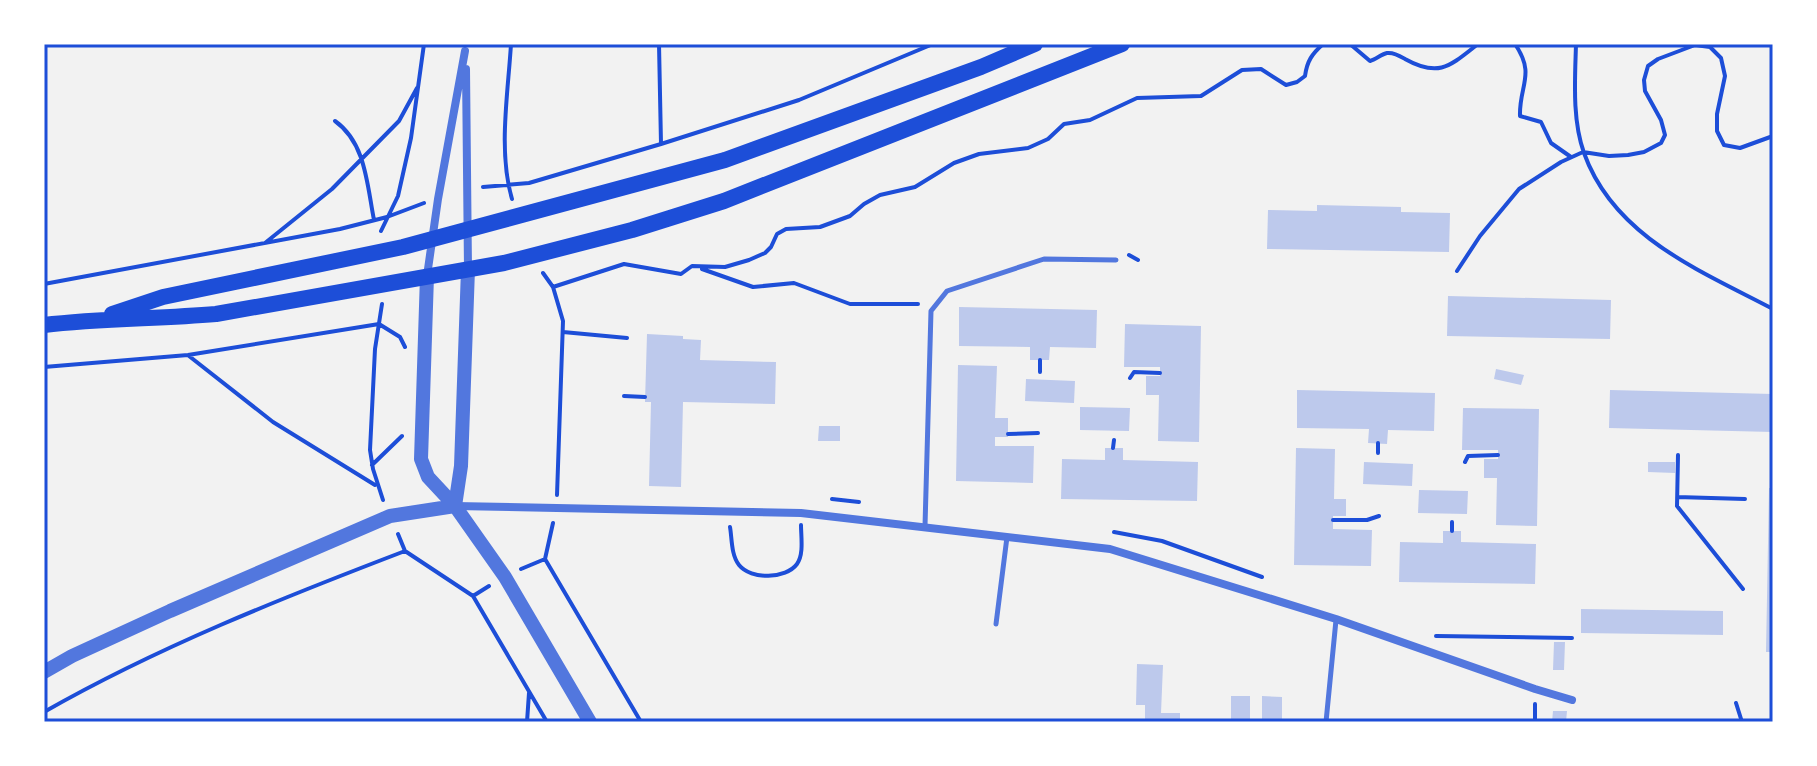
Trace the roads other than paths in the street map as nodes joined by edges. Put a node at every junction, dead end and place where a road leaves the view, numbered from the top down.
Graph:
1 (1035, 44) edge
2 (1122, 44) edge
3 (465, 47) edge
4 (468, 229) junction
5 (432, 239) junction
6 (1116, 260) dead end
7 (468, 269) junction
8 (427, 276) junction
9 (95, 319) junction
10 (44, 325) edge
11 (455, 506) junction
12 (925, 526) junction
13 (1007, 536) junction
14 (1336, 619) junction
15 (996, 624) dead end
16 (44, 672) edge
17 (1572, 700) dead end
18 (590, 722) edge
19 (1326, 722) edge

1 - 4 main road
2 - 7 main road
3 - 4 street
3 - 5 street
4 - 5 main road
4 - 7 street
5 - 8 street
5 - 9 main road
6 - 12 lane
7 - 8 main road
7 - 11 street
8 - 9 main road
8 - 11 street
9 - 10 main road
11 - 12 street
11 - 16 street
11 - 18 street
12 - 13 street
13 - 14 street
13 - 15 lane
14 - 17 street
14 - 19 lane

